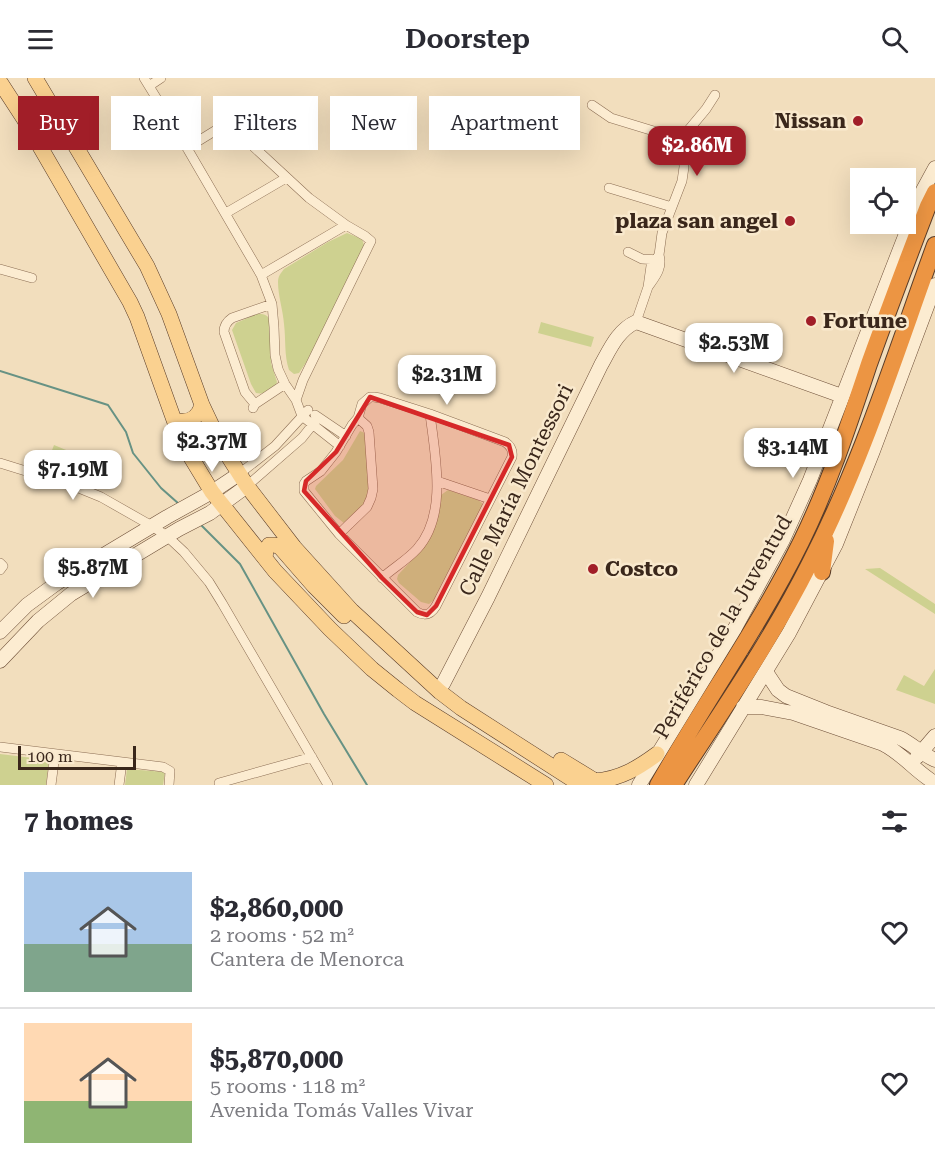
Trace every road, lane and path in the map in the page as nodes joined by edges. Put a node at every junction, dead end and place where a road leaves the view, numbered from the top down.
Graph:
1 (34, 78) edge
2 (161, 78) edge
3 (0, 82) edge
4 (146, 82) edge
5 (715, 95) dead end
6 (155, 96) edge
7 (591, 105) dead end
8 (201, 140) edge
9 (683, 140) junction
10 (189, 150) edge
11 (935, 168) edge
12 (286, 178) junction
13 (609, 188) dead end
14 (935, 192) edge
15 (672, 207) junction
16 (226, 213) junction
17 (346, 225) junction
18 (935, 245) edge
19 (628, 252) dead end
20 (658, 258) junction
21 (0, 269) edge
22 (261, 275) junction
23 (32, 278) dead end
24 (935, 283) edge
25 (272, 304) junction
26 (889, 310) junction
27 (911, 312) junction
28 (636, 322) junction
29 (866, 337) junction
30 (285, 384) junction
31 (842, 396) junction
32 (202, 405) junction
33 (302, 408) junction
34 (430, 414) junction
35 (358, 418) junction
36 (174, 420) junction
37 (315, 421) junction
38 (346, 436) junction
39 (281, 440) junction
40 (340, 446) junction
41 (289, 451) junction
42 (0, 463) edge
43 (243, 480) junction
44 (437, 481) junction
45 (206, 495) junction
46 (490, 499) junction
47 (216, 509) junction
48 (152, 526) junction
49 (828, 527) junction
50 (173, 533) junction
51 (339, 534) junction
52 (265, 558) junction
53 (0, 563) edge
54 (0, 570) edge
55 (822, 572) junction
56 (382, 578) junction
57 (0, 632) edge
58 (387, 643) junction
59 (0, 661) edge
60 (418, 672) junction
61 (766, 672) junction
62 (443, 684) junction
63 (416, 703) junction
64 (743, 707) junction
65 (795, 707) junction
66 (935, 736) edge
67 (0, 747) edge
68 (920, 752) junction
69 (55, 754) junction
70 (657, 754) junction
71 (312, 757) junction
72 (935, 760) edge
73 (122, 762) junction
74 (911, 765) junction
75 (241, 781) edge
76 (657, 781) edge
77 (219, 783) dead end
78 (935, 783) edge
79 (593, 784) edge
80 (51, 785) edge
81 (119, 785) edge
82 (169, 785) edge
83 (328, 785) edge
84 (527, 785) edge
85 (546, 785) edge
86 (639, 785) edge
87 (696, 785) edge

1 - 32 main road
2 - 4 street
3 - 36 main road
4 - 6 street
5 - 9 street
7 - 9 street
8 - 12 street
9 - 15 street
10 - 16 street
11 - 29 main road
12 - 16 street
12 - 17 street
13 - 15 street
14 - 26 highway, Periférico de la Juventud
15 - 20 street
16 - 22 street
17 - 22 street
17 - 33 street
18 - 27 highway, Periférico de la Juventud
19 - 20 street
20 - 28 street
21 - 23 street
22 - 25 street
24 - 27 highway
24 - 55 main road
25 - 30 street
25 - 30 street
26 - 29 highway
26 - 76 highway, Periférico de la Juventud
27 - 49 highway, Periférico de la Juventud
28 - 31 main road
28 - 62 main road, Calle María Montessori
29 - 31 main road
30 - 33 street
31 - 70 main road
32 - 36 main road
32 - 43 main road
33 - 37 street
33 - 39 street
34 - 35 street
34 - 44 street
34 - 46 street
35 - 38 street
35 - 51 street
36 - 45 main road
37 - 38 street
37 - 40 street
37 - 41 street
38 - 40 street
39 - 41 street
39 - 43 street
40 - 51 street
41 - 43 street
42 - 48 street
43 - 45 main road
43 - 47 main road
43 - 58 main road
44 - 46 street
44 - 56 street
45 - 47 main road
45 - 48 main road
46 - 56 street
47 - 50 main road
47 - 52 main road
48 - 50 street
48 - 57 main road
49 - 55 highway
49 - 76 highway, Periférico de la Juventud
50 - 59 main road
50 - 71 street
51 - 56 street
52 - 58 main road
52 - 63 main road
53 - 54 street
55 - 61 main road
58 - 60 main road
60 - 62 main road
60 - 79 main road
61 - 64 main road
61 - 65 main road
62 - 79 main road
63 - 84 main road
63 - 85 main road
64 - 65 main road
64 - 87 main road
65 - 68 main road
65 - 74 main road
66 - 68 main road
67 - 69 street
68 - 72 main road
68 - 74 main road
69 - 73 street
69 - 80 street
70 - 76 main road
70 - 79 main road
71 - 75 street
71 - 83 street
73 - 81 street
73 - 82 street
74 - 78 main road
75 - 77 street
76 - 86 main road

